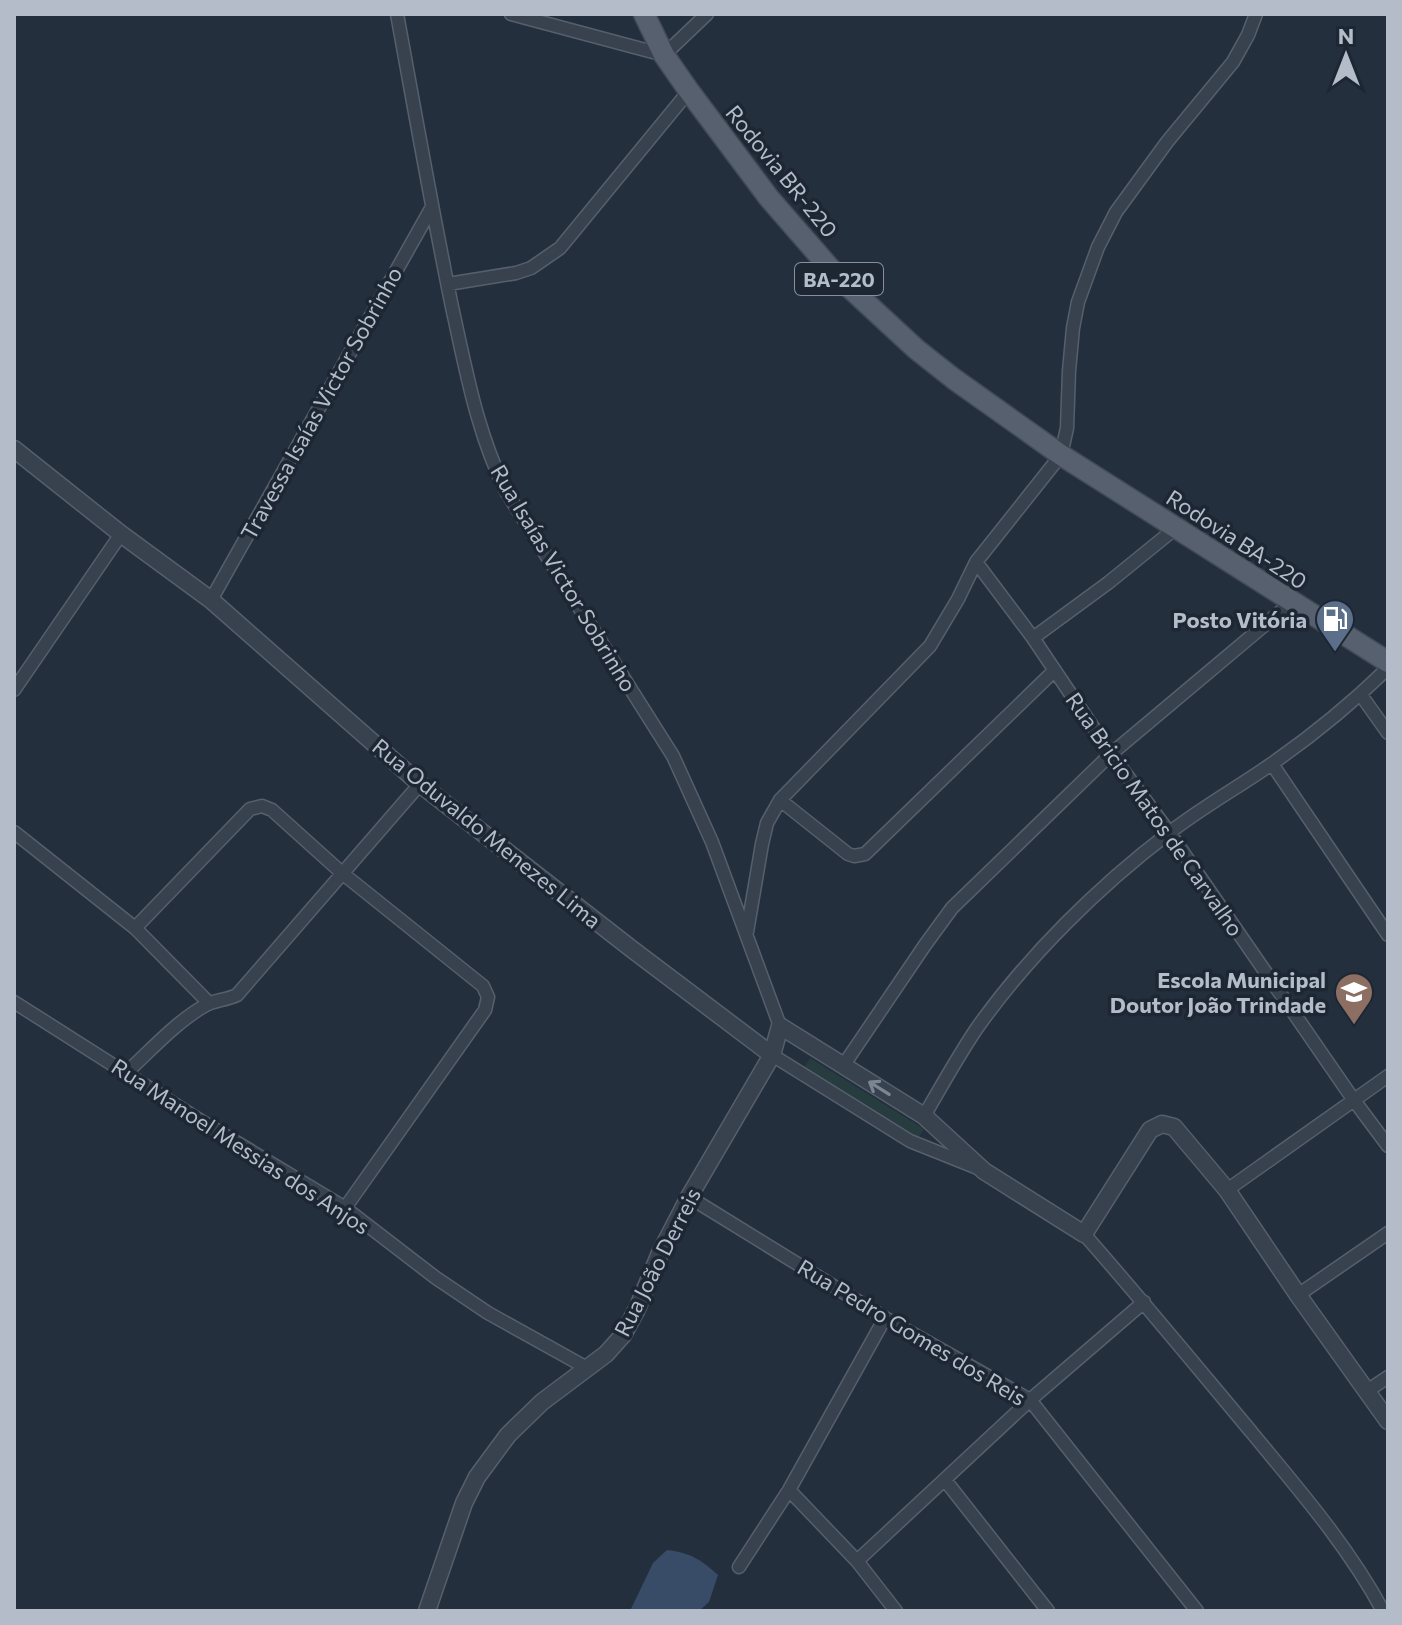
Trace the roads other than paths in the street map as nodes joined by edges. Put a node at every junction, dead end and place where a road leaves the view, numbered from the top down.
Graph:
1 (397, 14) edge
2 (511, 14) edge
3 (644, 14) edge
4 (707, 14) edge
5 (1256, 14) edge
6 (664, 55) junction
7 (689, 91) junction
8 (432, 207) junction
9 (448, 284) junction
10 (14, 449) edge
11 (1061, 455) junction
12 (1177, 527) junction
13 (121, 534) junction
14 (976, 562) junction
15 (211, 600) junction
16 (1292, 602) junction
17 (1033, 638) junction
18 (1388, 665) edge
19 (1054, 671) junction
20 (14, 690) edge
21 (1361, 695) junction
22 (1388, 733) edge
23 (1111, 754) junction
24 (1272, 764) junction
25 (420, 784) junction
26 (780, 800) junction
27 (14, 832) edge
28 (1169, 832) junction
29 (342, 873) junction
30 (135, 928) junction
31 (747, 935) junction
32 (1388, 935) edge
33 (14, 1002) edge
34 (209, 1003) junction
35 (780, 1026) junction
36 (772, 1055) junction
37 (843, 1066) junction
38 (127, 1072) junction
39 (1388, 1076) edge
40 (1353, 1099) junction
41 (924, 1116) junction
42 (1388, 1146) edge
43 (984, 1171) junction
44 (1227, 1190) junction
45 (689, 1197) junction
46 (345, 1208) junction
47 (1388, 1233) edge
48 (1084, 1234) junction
49 (1298, 1295) junction
50 (1144, 1302) junction
51 (885, 1318) junction
52 (587, 1368) junction
53 (1388, 1377) edge
54 (1367, 1391) junction
55 (1030, 1400) junction
56 (1388, 1421) edge
57 (945, 1480) junction
58 (789, 1490) junction
59 (857, 1561) junction
60 (739, 1567) dead end
61 (427, 1611) edge
62 (896, 1611) edge
63 (1048, 1611) edge
64 (1197, 1611) edge
65 (1383, 1611) edge

1 - 8 street, Rua Isaías Victor Sobrinho
2 - 6 street
3 - 6 main road, BA-220
4 - 6 street
5 - 11 street
6 - 7 main road, Rodovia BR-220 / BA-220
7 - 9 street
7 - 11 main road, Rodovia BR-220 / BA-220
8 - 9 street, Rua Isaías Victor Sobrinho
8 - 15 street, Travessa Isaías Victor Sobrinho
9 - 31 street, Rua Isaías Victor Sobrinho
10 - 13 street, Rua Oduvaldo Menezes Lima
11 - 12 main road, Rodovia BA-220 / BA-220
11 - 14 street
12 - 16 main road, Rodovia BA-220 / BA-220
12 - 17 street
13 - 15 street, Rua Oduvaldo Menezes Lima
13 - 20 street
14 - 17 street, Rua Bricio Matos de Carvalho
14 - 26 street
15 - 25 street, Rua Oduvaldo Menezes Lima
16 - 18 main road, Rodovia BA-220 / BA-220
16 - 23 street
17 - 19 street, Rua Bricio Matos de Carvalho
18 - 21 street
19 - 23 street, Rua Bricio Matos de Carvalho
19 - 26 street
21 - 22 street
21 - 24 street
23 - 28 street, Rua Bricio Matos de Carvalho
23 - 37 street
24 - 28 street
24 - 32 street
25 - 29 street
25 - 36 street, Rua Oduvaldo Menezes Lima
26 - 31 street
27 - 30 street
28 - 40 street, Rua Bricio Matos de Carvalho
28 - 41 street
29 - 30 street
29 - 34 street
29 - 46 street
30 - 34 street
31 - 35 street, Rua Isaías Victor Sobrinho
33 - 38 street, Rua Manoel Messias dos Anjos
34 - 38 street
35 - 36 street, Rua João Derreis
35 - 37 street
36 - 43 street
36 - 45 street, Rua João Derreis
41 -> 37 street
38 - 46 street, Rua Manoel Messias dos Anjos
39 - 40 street
40 - 42 street, Rua Bricio Matos de Carvalho
40 - 44 street
41 - 43 street
43 - 48 street
44 - 48 street
44 - 49 street
45 - 51 street, Rua Pedro Gomes dos Reis
45 - 52 street, Rua João Derreis
46 - 52 street, Rua Manoel Messias dos Anjos
47 - 49 street
48 - 50 street
49 - 54 street
50 - 55 street
50 - 65 street
51 - 55 street, Rua Pedro Gomes dos Reis
51 - 58 street
52 - 61 street, Rua João Derreis
53 - 54 street
54 - 56 street
55 - 57 street
55 - 64 street, Rua Pedro Gomes dos Reis
57 - 59 street
57 - 63 street
58 - 59 street
58 - 60 street
59 - 62 street

